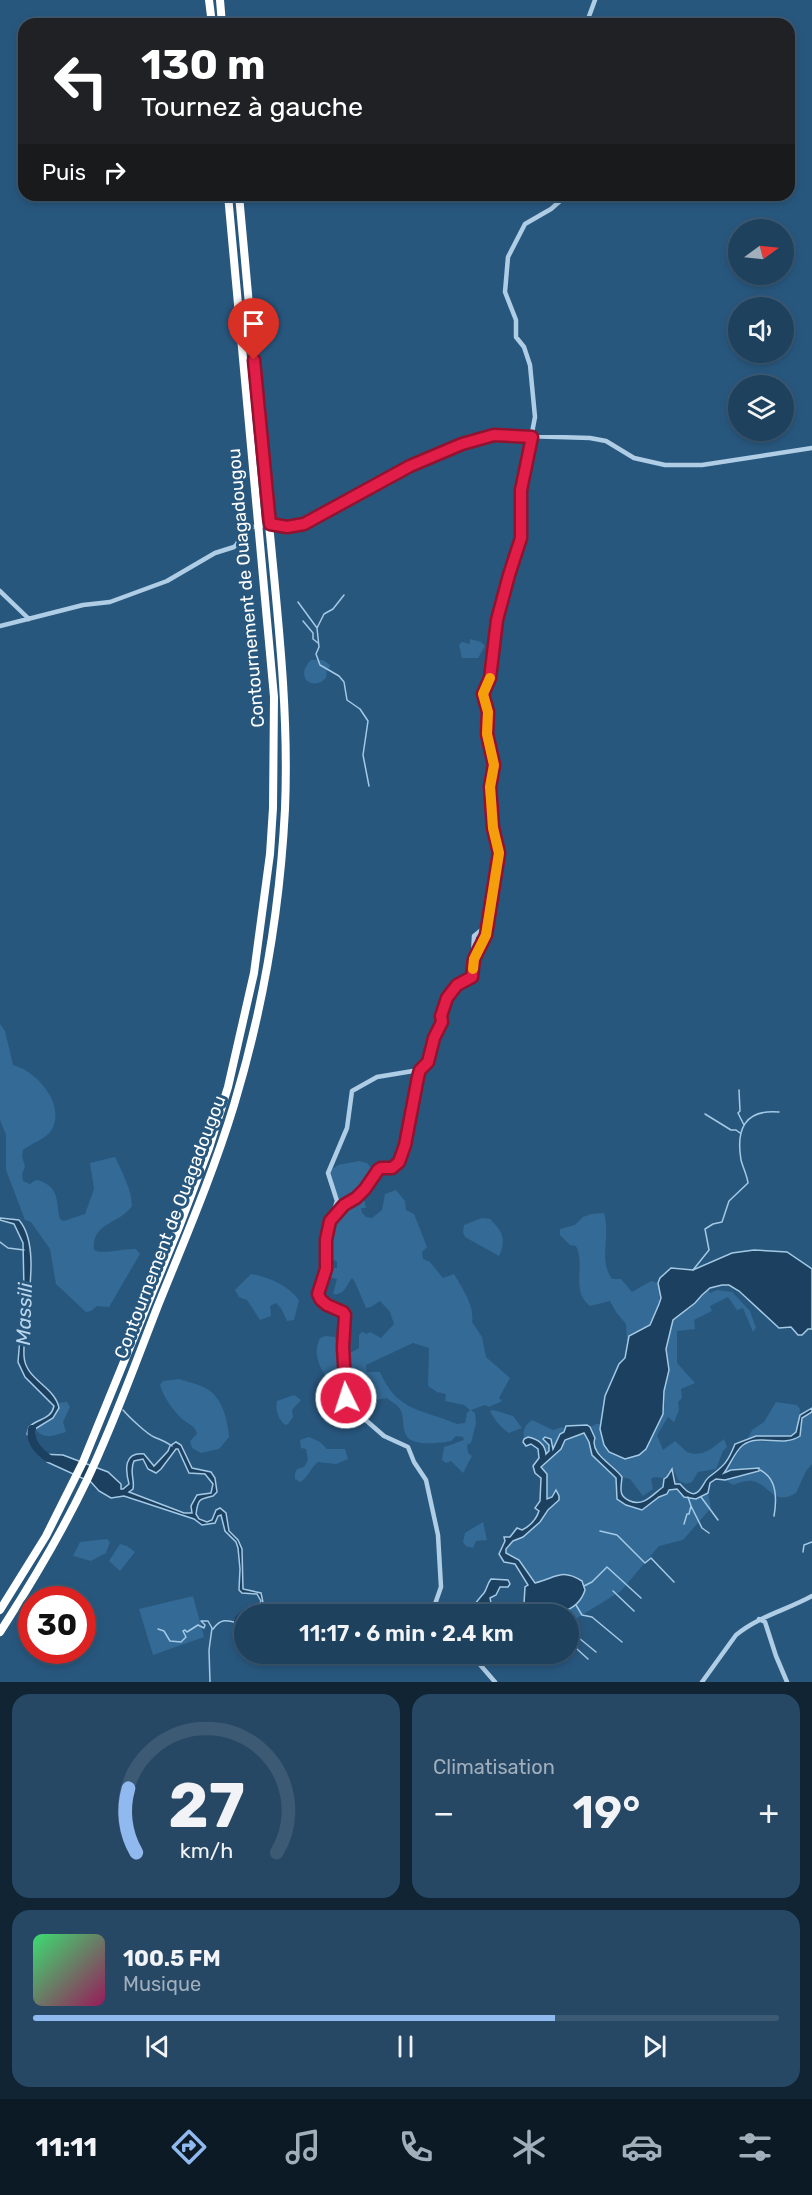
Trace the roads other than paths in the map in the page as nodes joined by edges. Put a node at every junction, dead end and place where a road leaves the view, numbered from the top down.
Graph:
1 (209, 0) edge
2 (220, 0) edge
3 (595, 0) edge
4 (211, 18) edge
5 (222, 18) edge
6 (588, 18) edge
7 (229, 201) edge
8 (239, 201) edge
9 (560, 201) edge
10 (532, 437) junction
11 (812, 448) edge
12 (270, 524) junction
13 (259, 526) junction
14 (0, 591) edge
15 (30, 619) junction
16 (0, 626) edge
17 (489, 921) junction
18 (474, 959) junction
19 (420, 1070) junction
20 (333, 1216) junction
21 (812, 1596) edge
22 (435, 1604) edge
23 (0, 1610) edge
24 (759, 1619) junction
25 (0, 1632) edge
26 (479, 1664) edge
27 (495, 1682) edge
28 (702, 1682) edge
29 (788, 1682) edge

1 - 4 highway
2 - 5 highway
3 - 6 street
7 - 13 highway, Contournement de Ouagadougou
8 - 12 highway, Contournement de Ouagadougou
9 - 10 street
10 - 11 street
10 - 12 street
10 - 17 street
12 - 13 street
12 - 25 highway, Contournement de Ouagadougou
13 - 15 street
13 - 23 highway, Contournement de Ouagadougou
14 - 15 street
15 - 16 street
17 - 18 street
17 - 18 street
18 - 19 street
19 - 20 street
19 - 20 street
20 - 22 street
21 - 24 street
24 - 28 street
24 - 29 street
26 - 27 street

